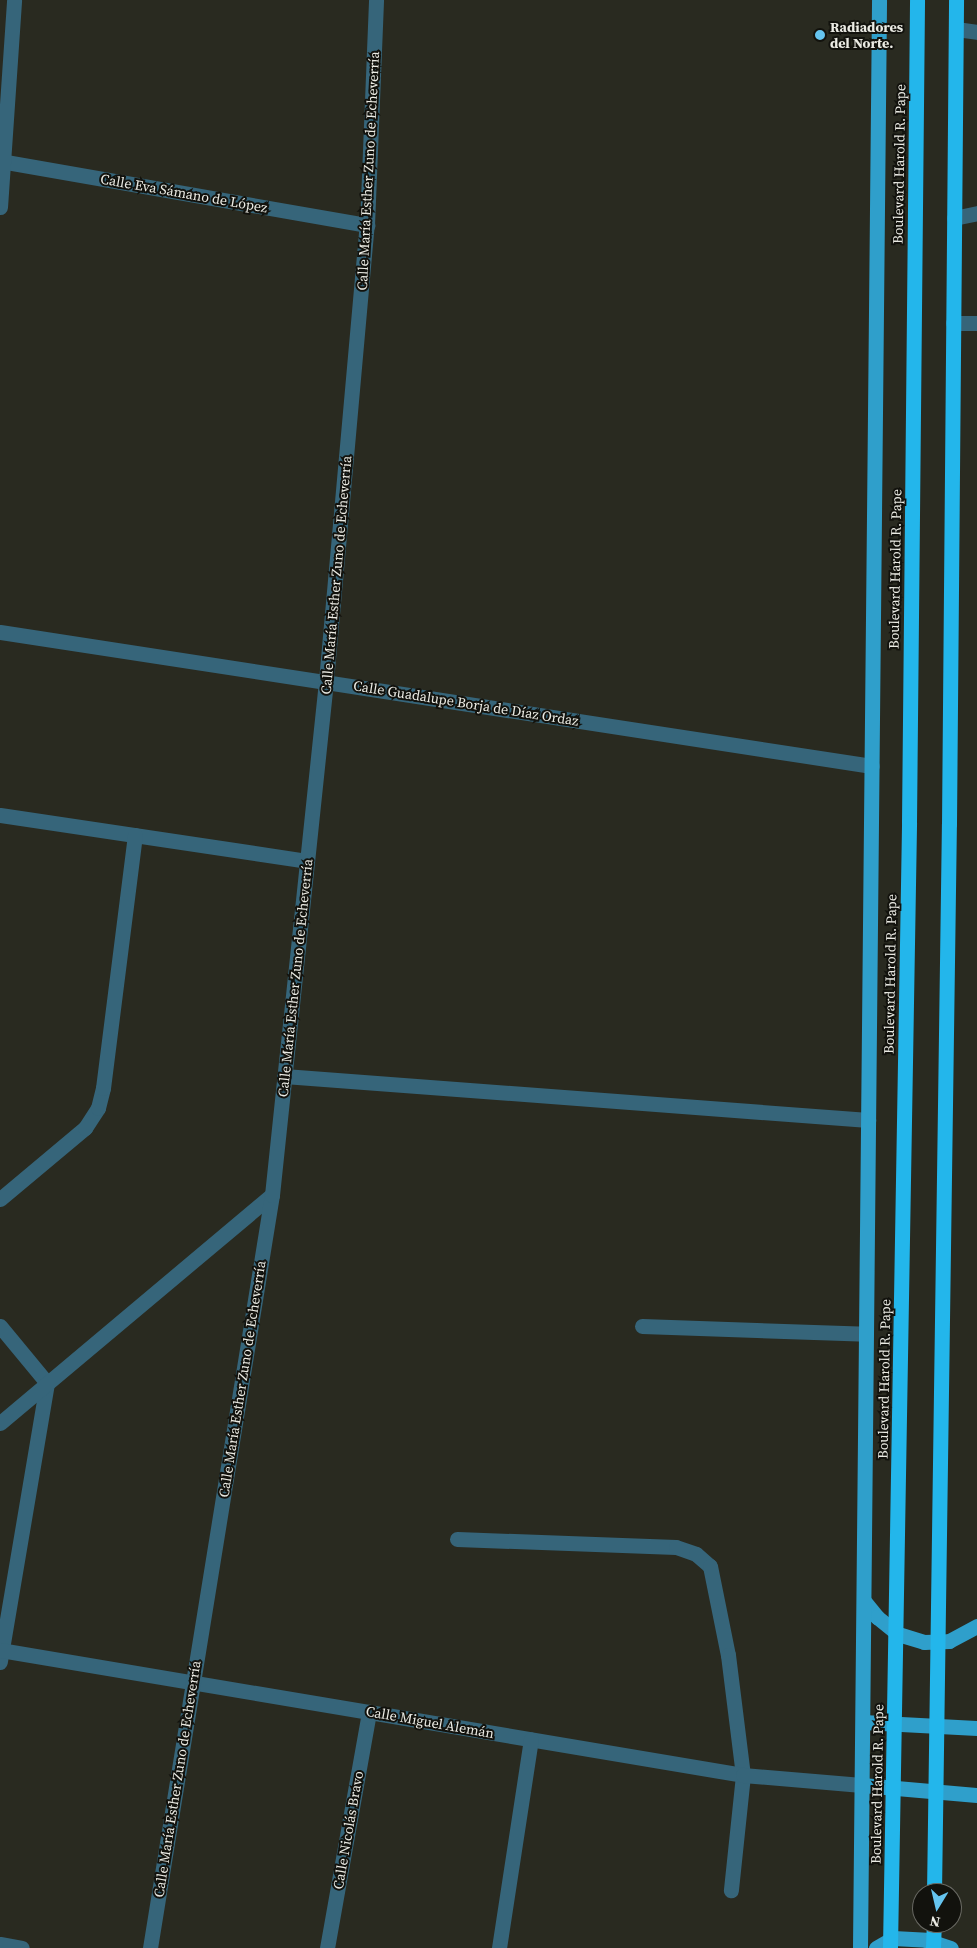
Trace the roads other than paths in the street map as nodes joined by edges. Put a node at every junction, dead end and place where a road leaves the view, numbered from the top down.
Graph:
1 (14, 0) edge
2 (376, 0) edge
3 (879, 0) edge
4 (917, 0) edge
5 (956, 0) edge
6 (956, 29) junction
7 (977, 32) edge
8 (2, 161) edge
9 (0, 206) edge
10 (977, 213) edge
11 (954, 218) junction
12 (367, 225) junction
13 (954, 323) junction
14 (977, 323) edge
15 (0, 632) edge
16 (326, 681) junction
17 (872, 766) junction
18 (0, 815) edge
19 (135, 835) junction
20 (307, 861) junction
21 (284, 1076) junction
22 (868, 1120) junction
23 (272, 1195) junction
24 (0, 1199) edge
25 (0, 1326) edge
26 (642, 1326) dead end
27 (866, 1334) junction
28 (47, 1383) junction
29 (0, 1423) edge
30 (457, 1539) dead end
31 (864, 1601) junction
32 (977, 1626) edge
33 (1, 1654) edge
34 (192, 1682) junction
35 (368, 1712) junction
36 (863, 1722) junction
37 (977, 1728) edge
38 (531, 1739) junction
39 (743, 1775) junction
40 (862, 1785) junction
41 (977, 1795) edge
42 (934, 1883) edge
43 (731, 1890) dead end
44 (934, 1933) edge
45 (0, 1944) edge
46 (22, 1948) edge
47 (150, 1948) edge
48 (327, 1948) edge
49 (499, 1948) edge
50 (860, 1948) edge
51 (876, 1948) edge
52 (890, 1948) edge
53 (934, 1948) edge
54 (951, 1948) edge

1 - 8 street
2 - 12 street, Calle María Esther Zuno de Echeverría
3 - 17 main road, Boulevard Harold R. Pape
4 - 52 highway, Boulevard Harold R. Pape, bridge
5 - 6 highway
6 - 7 street
6 - 11 highway
8 - 9 street
8 - 12 street, Calle Eva Sámano de López
10 - 11 street
11 - 13 highway
12 - 16 street, Calle María Esther Zuno de Echeverría
13 - 14 street
13 - 42 highway, bridge
15 - 16 street, Calle Guadalupe Borja de Díaz Ordaz
16 - 17 street, Calle Guadalupe Borja de Díaz Ordaz
16 - 20 street, Calle María Esther Zuno de Echeverría
17 - 22 main road, Boulevard Harold R. Pape
18 - 19 street
19 - 20 street
19 - 24 street
20 - 21 street, Calle María Esther Zuno de Echeverría
21 - 22 street
21 - 23 street, Calle María Esther Zuno de Echeverría
22 - 27 main road, Boulevard Harold R. Pape
23 - 28 street
23 - 34 street, Calle María Esther Zuno de Echeverría
25 - 28 street
26 - 27 street
27 - 31 main road, Boulevard Harold R. Pape
28 - 29 street
28 - 33 street
30 - 39 street
31 - 32 main road
31 - 36 main road, Boulevard Harold R. Pape
33 - 34 street, Calle Miguel Alemán
34 - 35 street, Calle Miguel Alemán
34 - 47 street, Calle María Esther Zuno de Echeverría
35 - 38 street, Calle Miguel Alemán
35 - 48 street, Calle Nicolás Bravo
36 - 37 main road
36 - 40 main road, Boulevard Harold R. Pape
38 - 39 street, Calle Miguel Alemán
38 - 49 street
39 - 40 street, Calle Miguel Alemán
39 - 43 street
40 - 41 main road
40 - 50 main road, Boulevard Harold R. Pape
44 - 53 highway, bridge
45 - 46 street
51 - 54 main road

